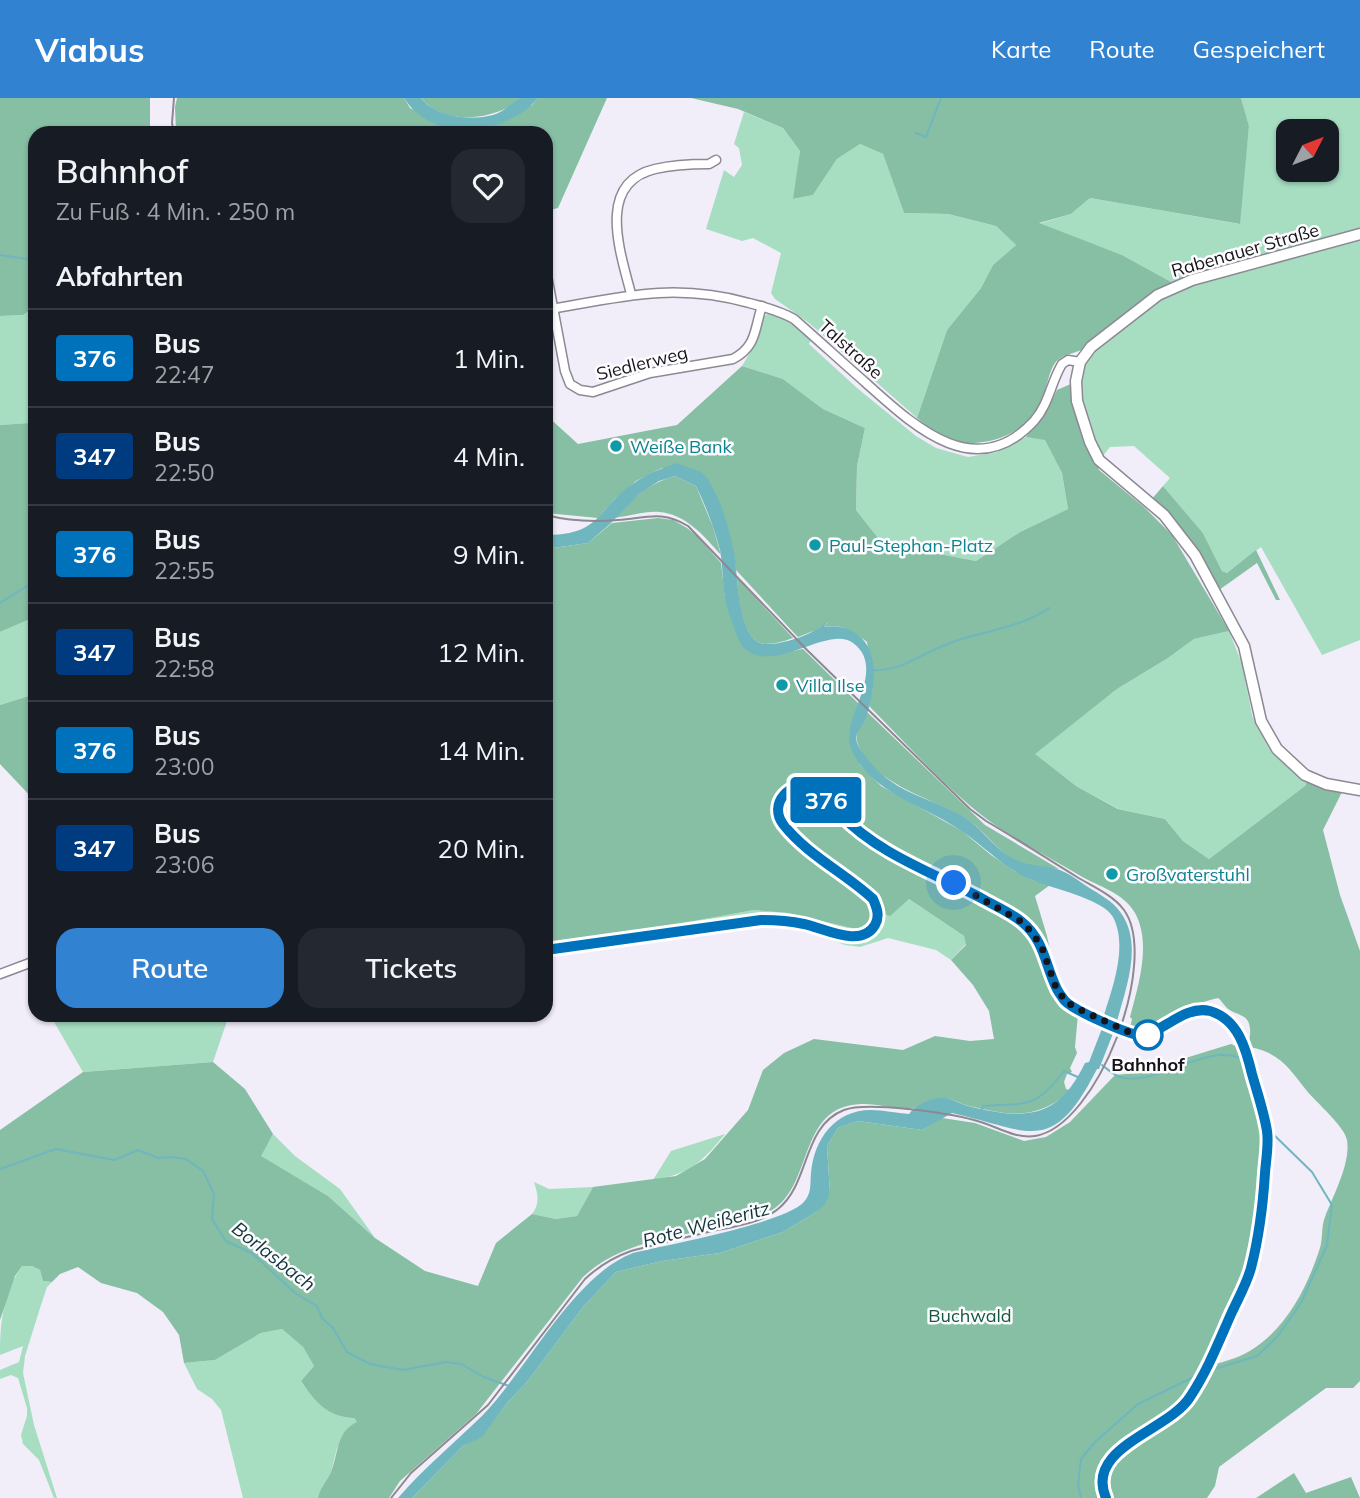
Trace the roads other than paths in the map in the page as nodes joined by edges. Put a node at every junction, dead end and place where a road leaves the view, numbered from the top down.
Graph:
1 (716, 160) dead end
2 (1360, 234) edge
3 (631, 294) junction
4 (762, 306) junction
5 (553, 308) edge
6 (553, 324) edge
7 (1080, 362) junction
8 (1360, 790) edge
9 (553, 949) edge
10 (28, 964) edge
11 (0, 974) edge
12 (1106, 1498) edge

1 - 3 street
2 - 7 main road, Rabenauer Straße
3 - 4 street, Talstraße
3 - 5 street, Talstraße
4 - 6 street, Siedlerweg
4 - 7 street, Talstraße
7 - 8 main road
9 - 12 street
10 - 11 street

